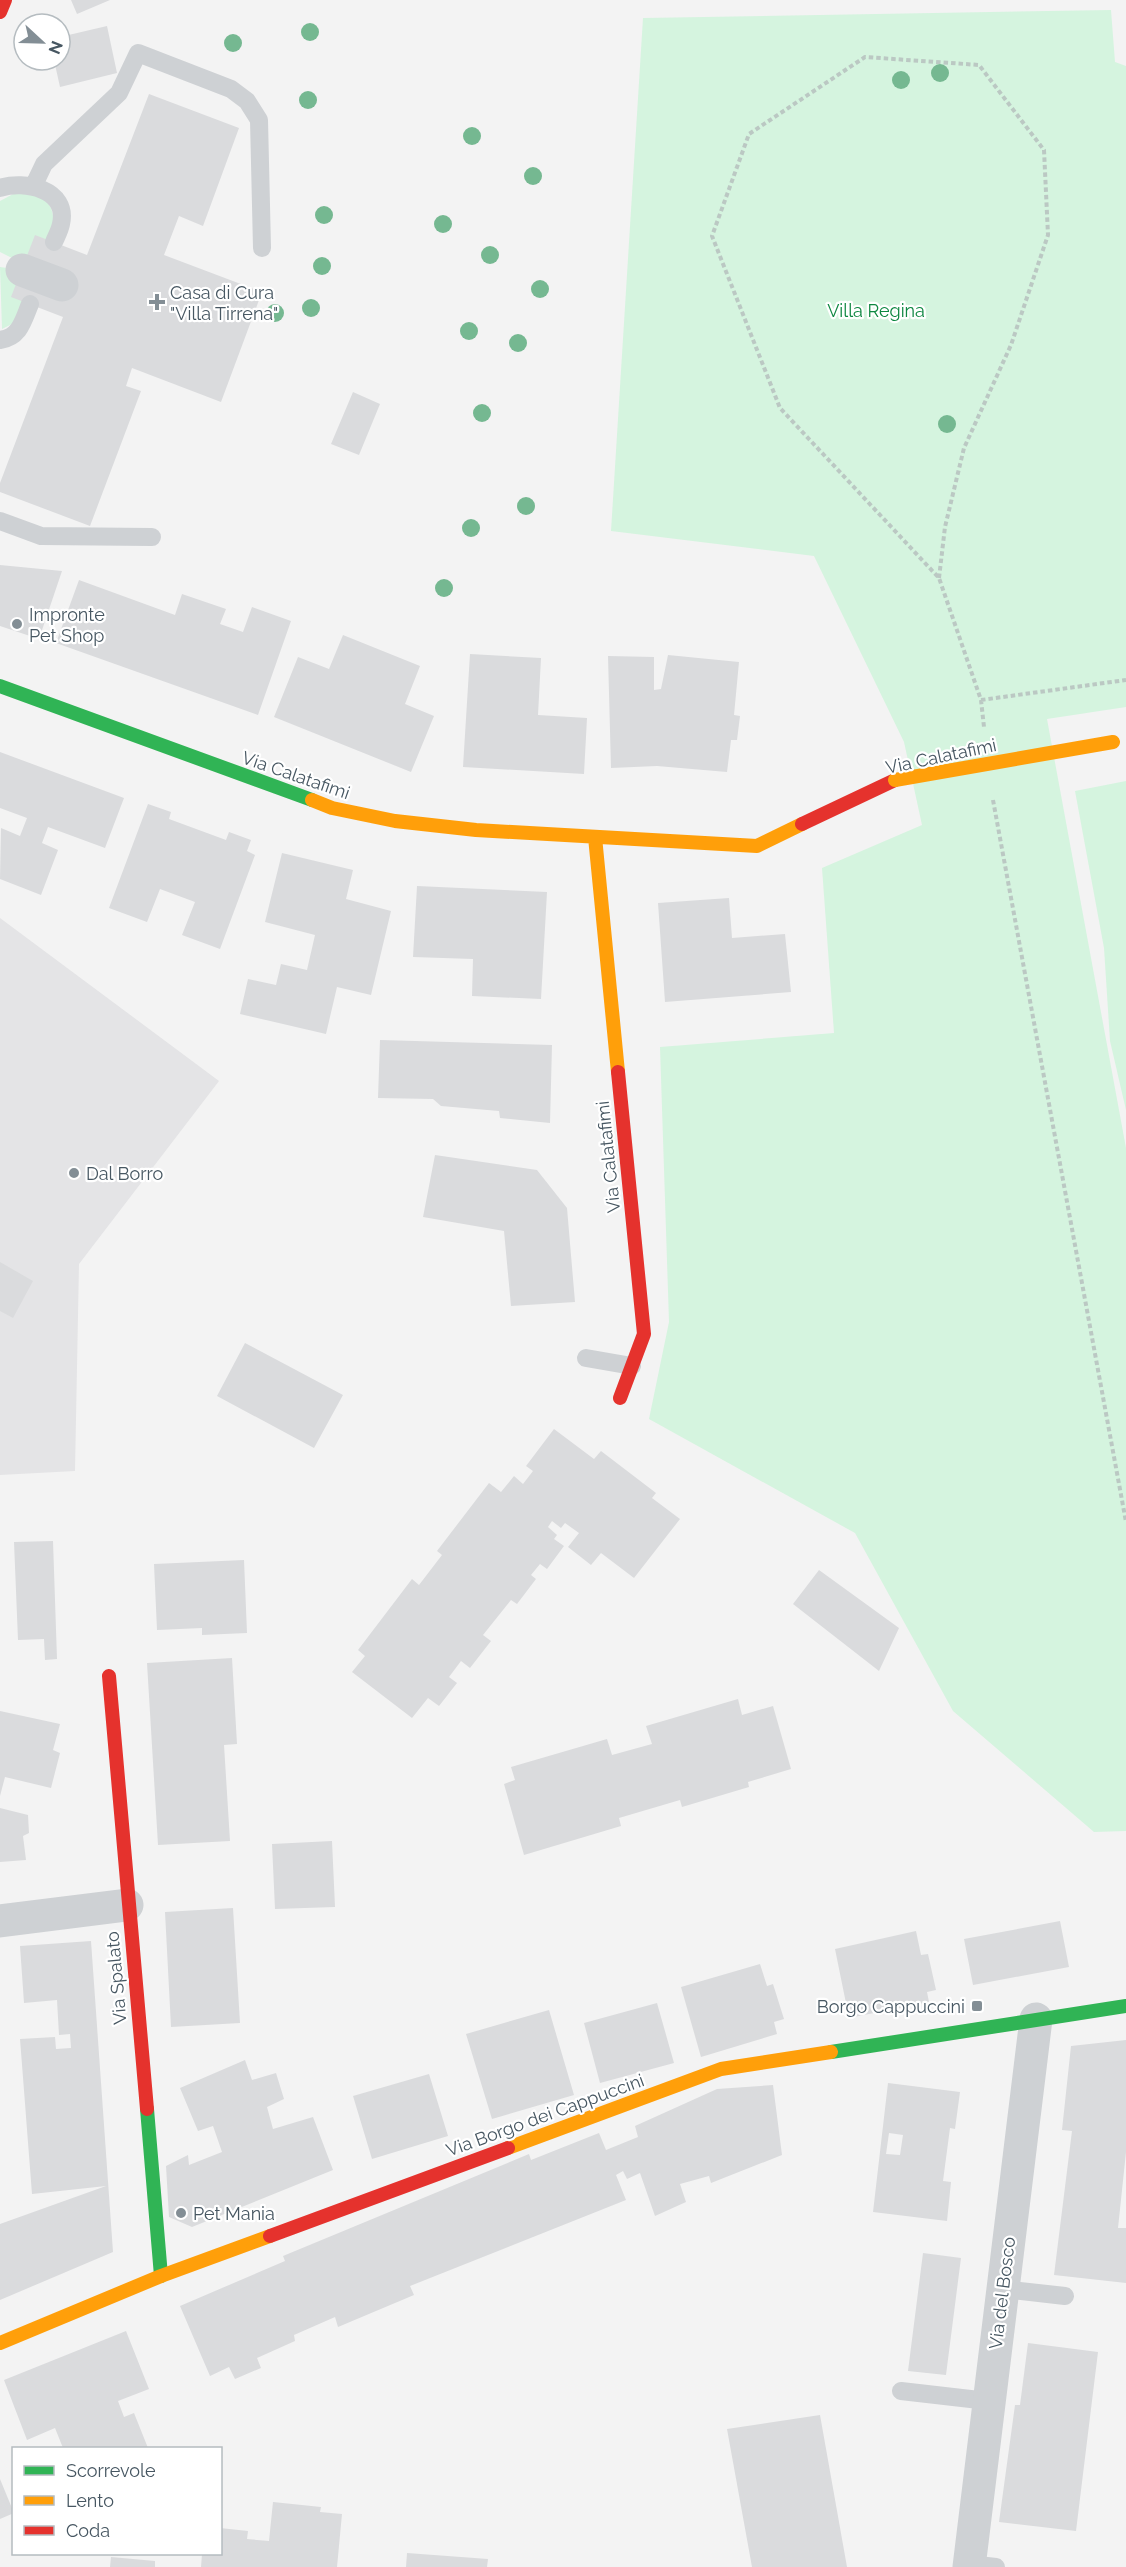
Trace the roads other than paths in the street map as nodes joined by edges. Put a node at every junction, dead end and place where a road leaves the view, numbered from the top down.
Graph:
1 (5, 0) edge
2 (0, 12) edge
3 (34, 185) junction
4 (0, 188) edge
5 (54, 242) dead end
6 (262, 248) dead end
7 (22, 270) dead end
8 (62, 285) dead end
9 (30, 304) dead end
10 (0, 340) edge
11 (0, 521) edge
12 (152, 537) dead end
13 (0, 686) edge
14 (1120, 741) edge
15 (595, 837) junction
16 (586, 1358) dead end
17 (632, 1366) junction
18 (620, 1398) dead end
19 (108, 1676) dead end
20 (127, 1905) junction
21 (0, 1921) edge
22 (1126, 2006) edge
23 (1036, 2019) junction
24 (161, 2276) junction
25 (1003, 2289) junction
26 (1065, 2296) dead end
27 (0, 2343) edge
28 (901, 2391) dead end
29 (988, 2401) junction
30 (978, 2566) edge

1 - 2 street
3 - 4 lane
3 - 5 lane
3 - 6 lane
7 - 8 street
9 - 10 lane
11 - 12 lane
13 - 15 street, Via Calatafimi
14 - 15 street, Via Calatafimi, bridge
15 - 17 street, Via Calatafimi
16 - 17 lane
17 - 18 street, Via Calatafimi
19 - 20 street, Via Spalato
20 - 21 street
20 - 24 street, Via Spalato
22 - 23 street, Via Borgo dei Cappuccini
23 - 24 street, Via Borgo dei Cappuccini
23 - 25 street, Via del Bosco
24 - 27 street, Via Borgo dei Cappuccini
25 - 26 lane
25 - 29 street, Via del Bosco
28 - 29 lane
29 - 30 street, Via del Bosco

